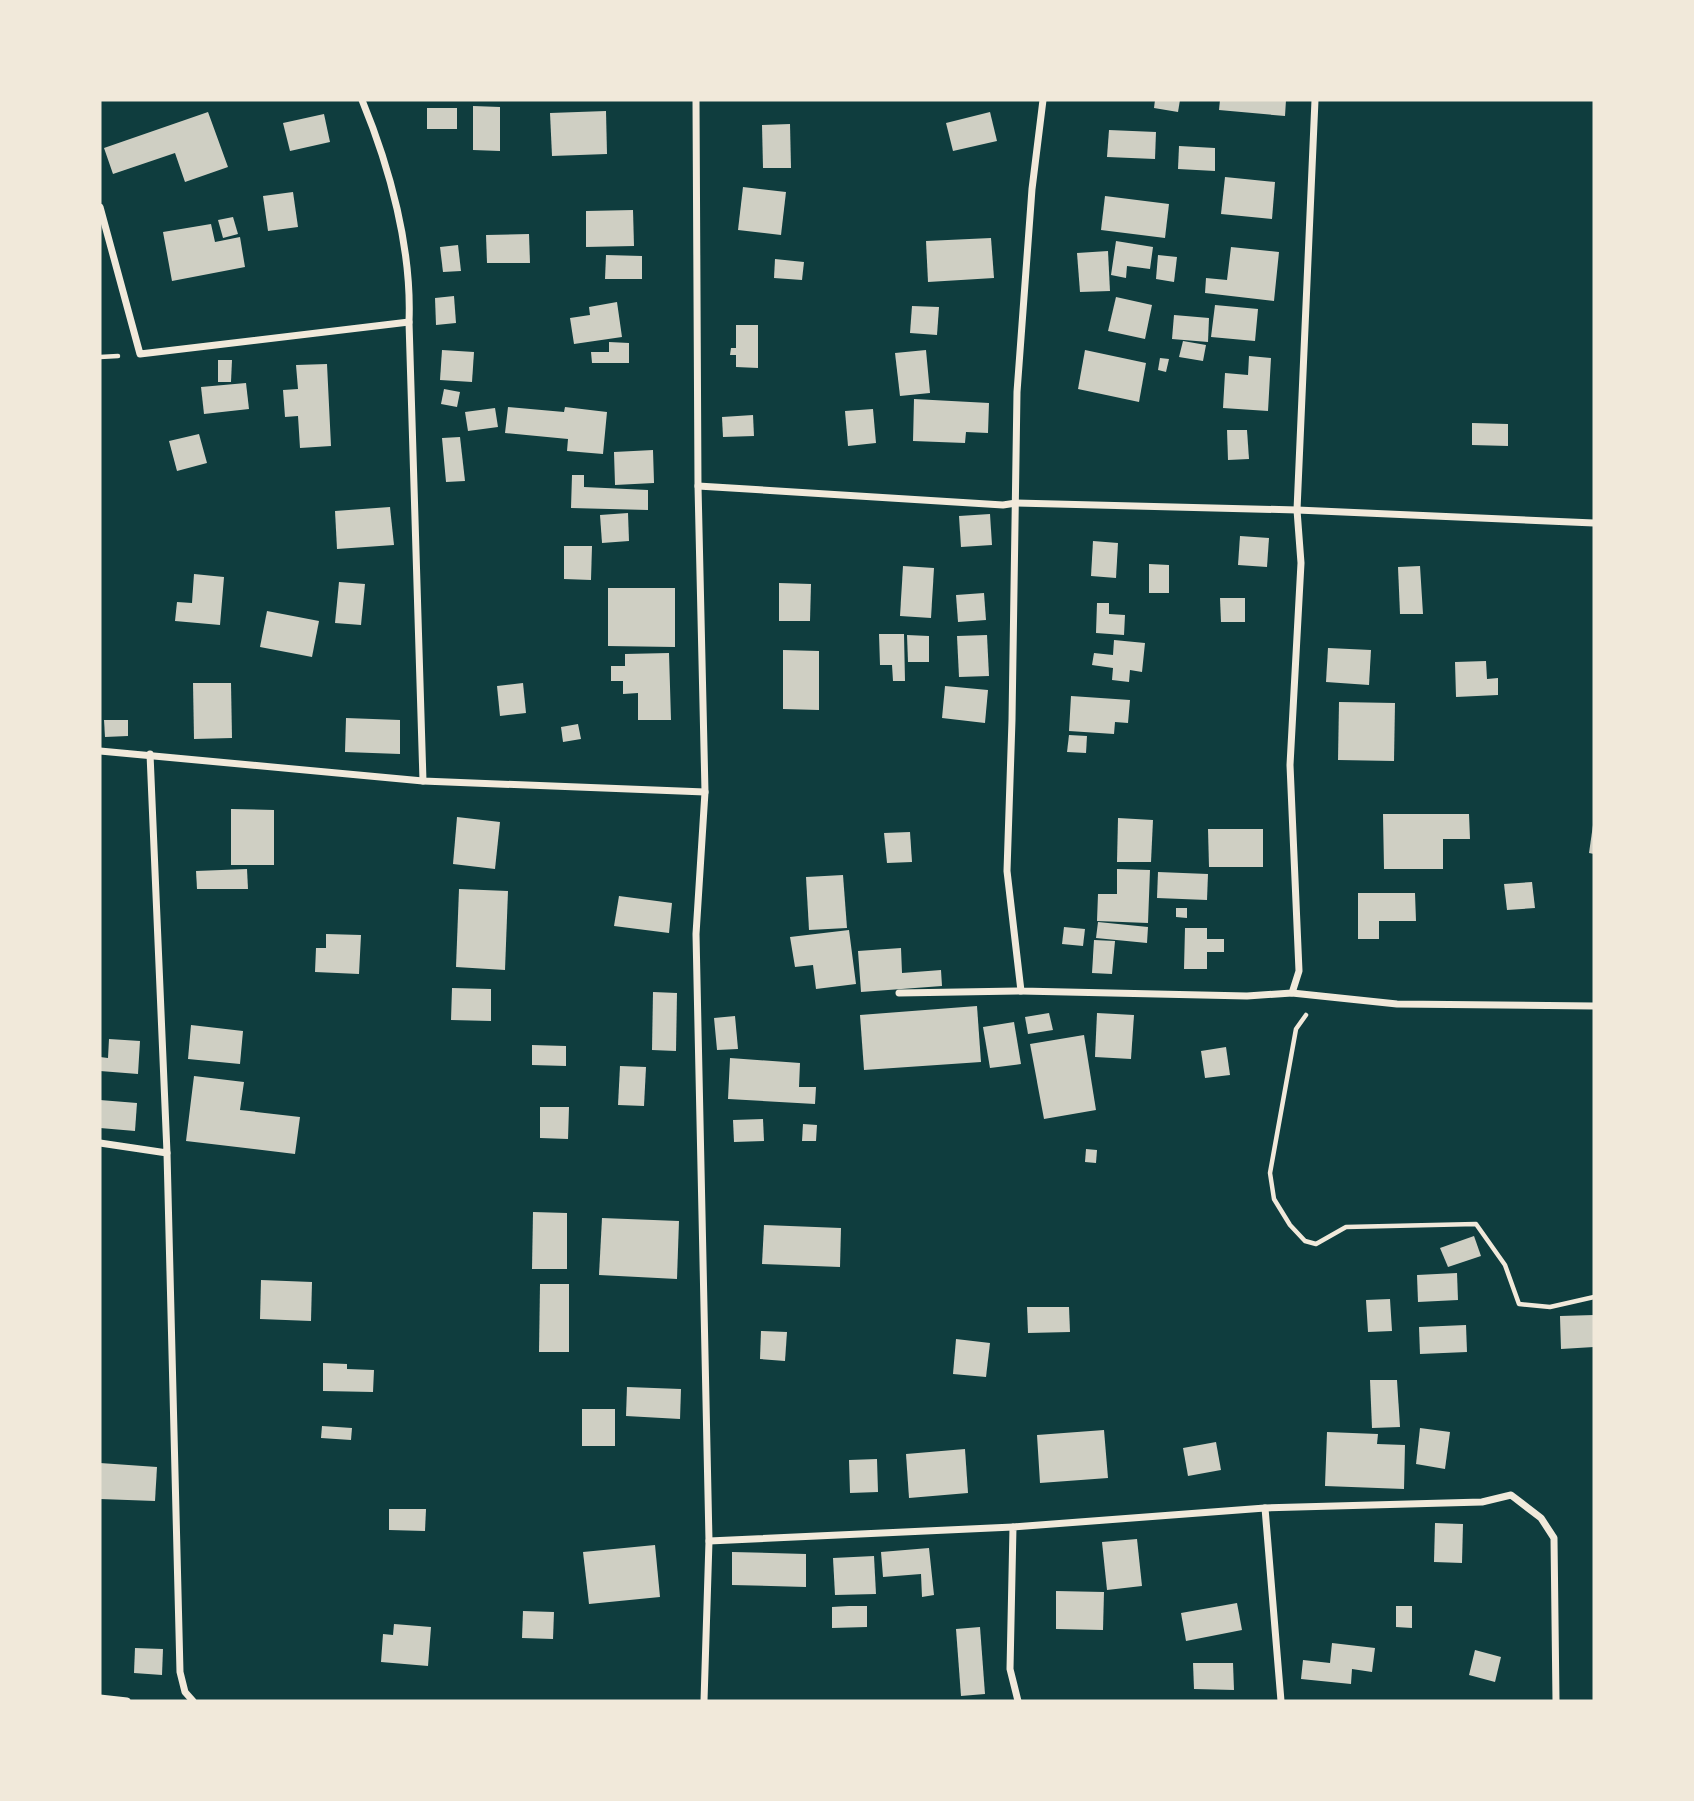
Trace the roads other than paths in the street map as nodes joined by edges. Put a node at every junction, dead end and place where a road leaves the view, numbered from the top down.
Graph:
1 (362, 100) edge
2 (696, 100) edge
3 (1043, 100) edge
4 (1315, 100) edge
5 (100, 207) edge
6 (409, 322) junction
7 (698, 486) junction
8 (1016, 503) junction
9 (1297, 510) junction
10 (1594, 523) edge
11 (100, 751) edge
12 (150, 754) junction
13 (423, 781) junction
14 (705, 792) junction
15 (1021, 991) junction
16 (899, 993) dead end
17 (1292, 993) junction
18 (1594, 1006) edge
19 (100, 1143) edge
20 (167, 1153) junction
21 (1265, 1508) junction
22 (1013, 1527) junction
23 (709, 1541) junction
24 (100, 1698) edge
25 (127, 1701) edge
26 (193, 1701) edge
27 (704, 1701) edge
28 (1018, 1701) edge
29 (1281, 1701) edge
30 (1556, 1701) edge

1 - 6 street
2 - 7 street
3 - 8 street
4 - 9 street
5 - 6 street
6 - 13 street
7 - 8 street
7 - 14 street
8 - 9 street
8 - 15 street
9 - 10 street
9 - 17 street
11 - 12 street
12 - 13 street
12 - 20 street
13 - 14 street
14 - 23 street
15 - 16 street
15 - 17 street
17 - 18 street
19 - 20 street
20 - 26 street
21 - 22 street
21 - 29 street
21 - 30 street
22 - 23 street
22 - 28 street
23 - 27 street
24 - 25 street

